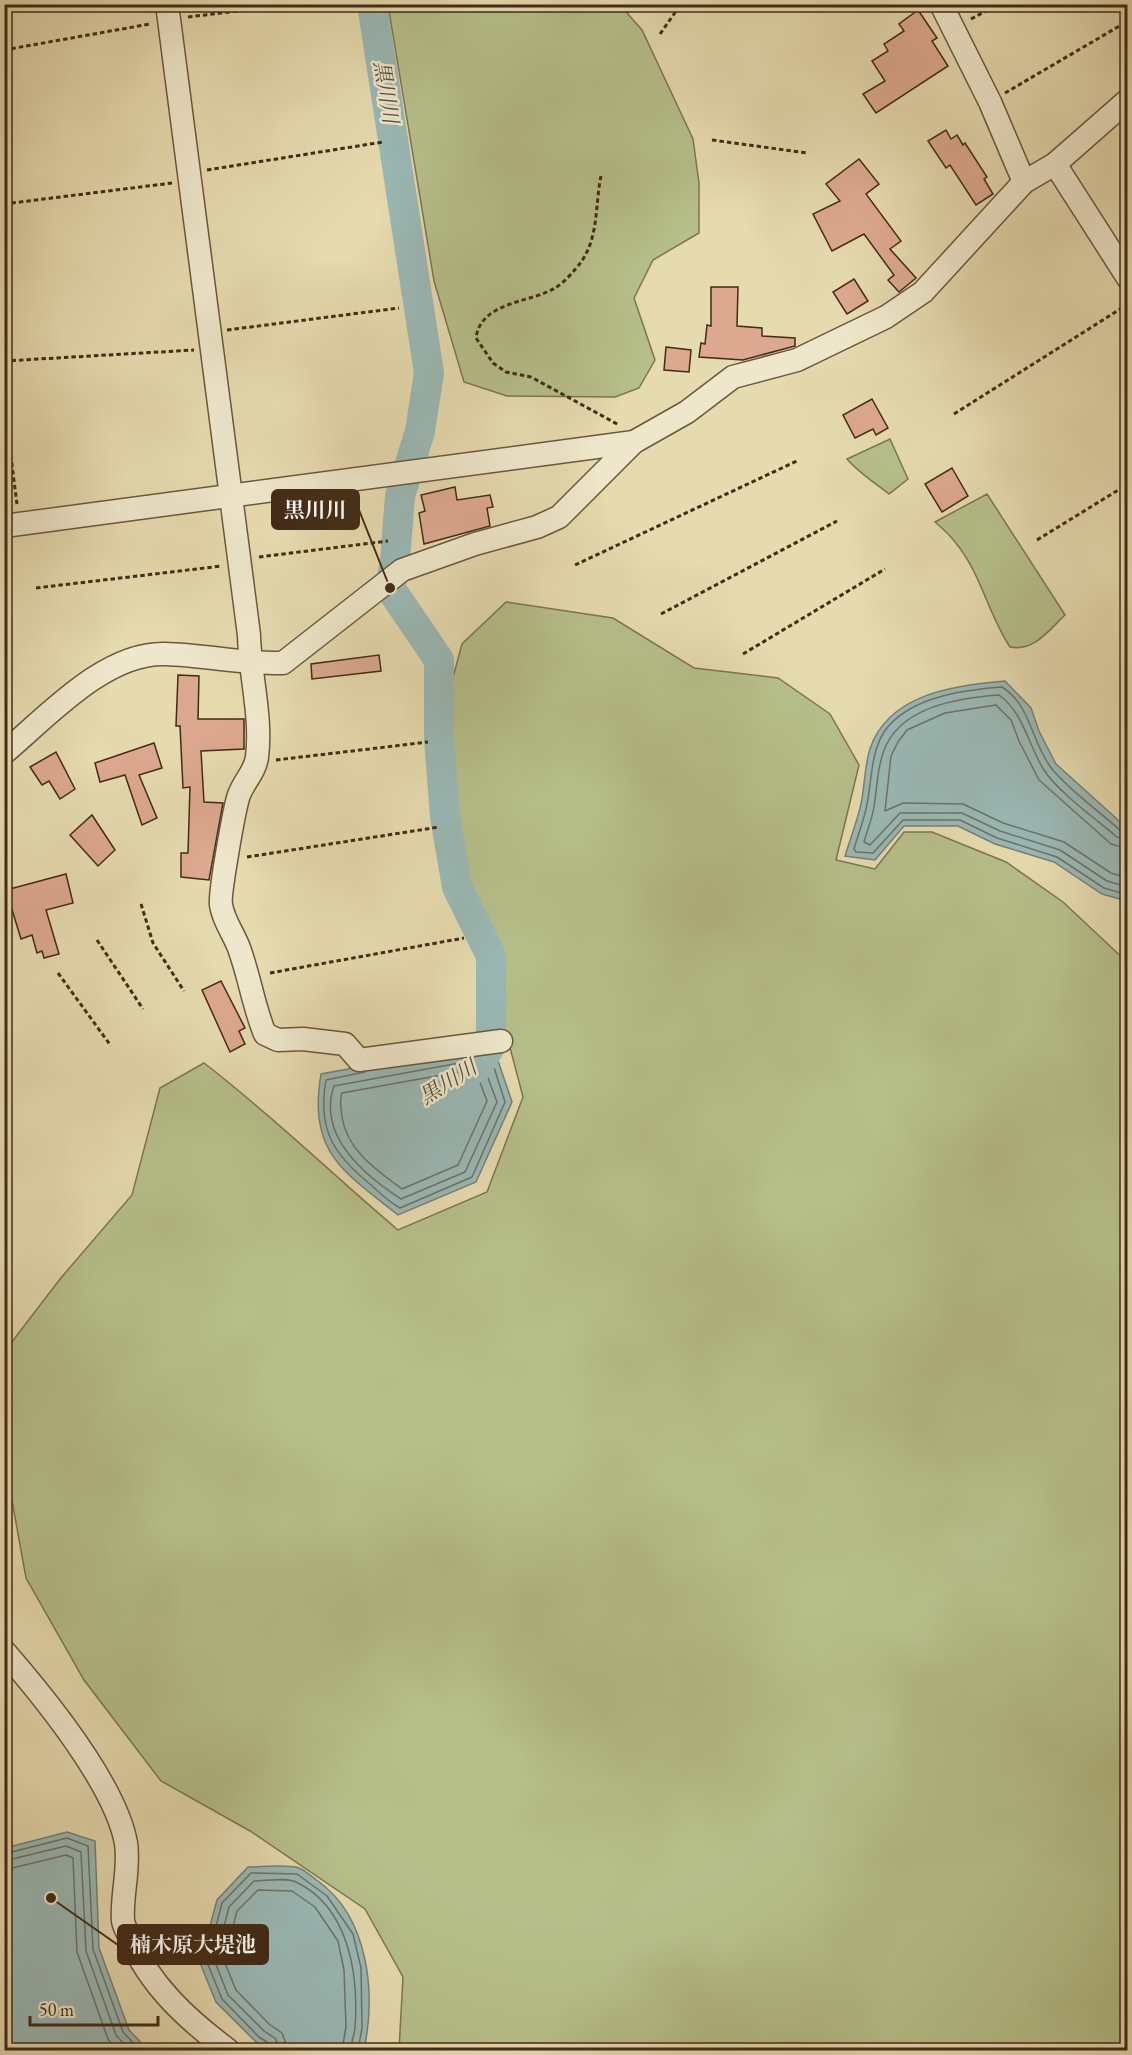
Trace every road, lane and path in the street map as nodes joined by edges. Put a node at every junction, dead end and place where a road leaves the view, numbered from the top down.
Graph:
1 (296, 4) edge
2 (681, 4) edge
3 (941, 4) edge
4 (999, 4) edge
5 (169, 15) edge
6 (1128, 21) edge
7 (964, 23) dead end
8 (660, 34) dead end
9 (4, 50) edge
10 (1128, 100) edge
11 (990, 102) junction
12 (712, 140) dead end
13 (383, 142) dead end
14 (807, 153) dead end
15 (1055, 164) junction
16 (199, 171) dead end
17 (601, 176) dead end
18 (182, 182) dead end
19 (1024, 182) junction
20 (4, 204) edge
21 (1128, 278) edge
22 (1125, 306) dead end
23 (399, 308) dead end
24 (220, 331) dead end
25 (203, 350) dead end
26 (4, 361) edge
27 (4, 403) edge
28 (954, 414) dead end
29 (638, 440) junction
30 (799, 460) dead end
31 (1128, 484) edge
32 (231, 496) junction
33 (11, 519) edge
34 (837, 521) dead end
35 (1037, 540) dead end
36 (388, 541) dead end
37 (248, 558) dead end
38 (575, 565) dead end
39 (226, 566) dead end
40 (885, 568) dead end
41 (36, 588) dead end
42 (661, 614) dead end
43 (743, 654) dead end
44 (250, 660) junction
45 (1128, 663) edge
46 (1120, 667) dead end
47 (428, 742) dead end
48 (4, 753) edge
49 (265, 761) dead end
50 (439, 828) dead end
51 (245, 857) dead end
52 (141, 904) dead end
53 (464, 938) dead end
54 (97, 940) dead end
55 (58, 973) dead end
56 (270, 973) dead end
57 (184, 991) dead end
58 (143, 1009) dead end
59 (501, 1041) dead end
60 (111, 1046) dead end
61 (4, 1651) edge
62 (228, 2050) edge

1 - 5 path
2 - 8 path
3 - 11 street
4 - 7 path
5 - 9 path
5 - 32 street
6 - 11 path
10 - 15 street
11 - 19 street
12 - 14 path
13 - 16 path
15 - 19 street
15 - 21 street
17 - 29 path
18 - 20 path
19 - 29 street
22 - 28 path
23 - 24 path
25 - 26 path
27 - 33 path
29 - 32 street
29 - 44 street
30 - 38 path
31 - 35 path
32 - 33 street
32 - 44 street
34 - 42 path
36 - 37 path
39 - 41 path
40 - 43 path
44 - 48 street
44 - 59 street
45 - 46 path
47 - 49 path
50 - 51 path
52 - 57 path
53 - 56 path
54 - 58 path
55 - 60 path
61 - 62 street

